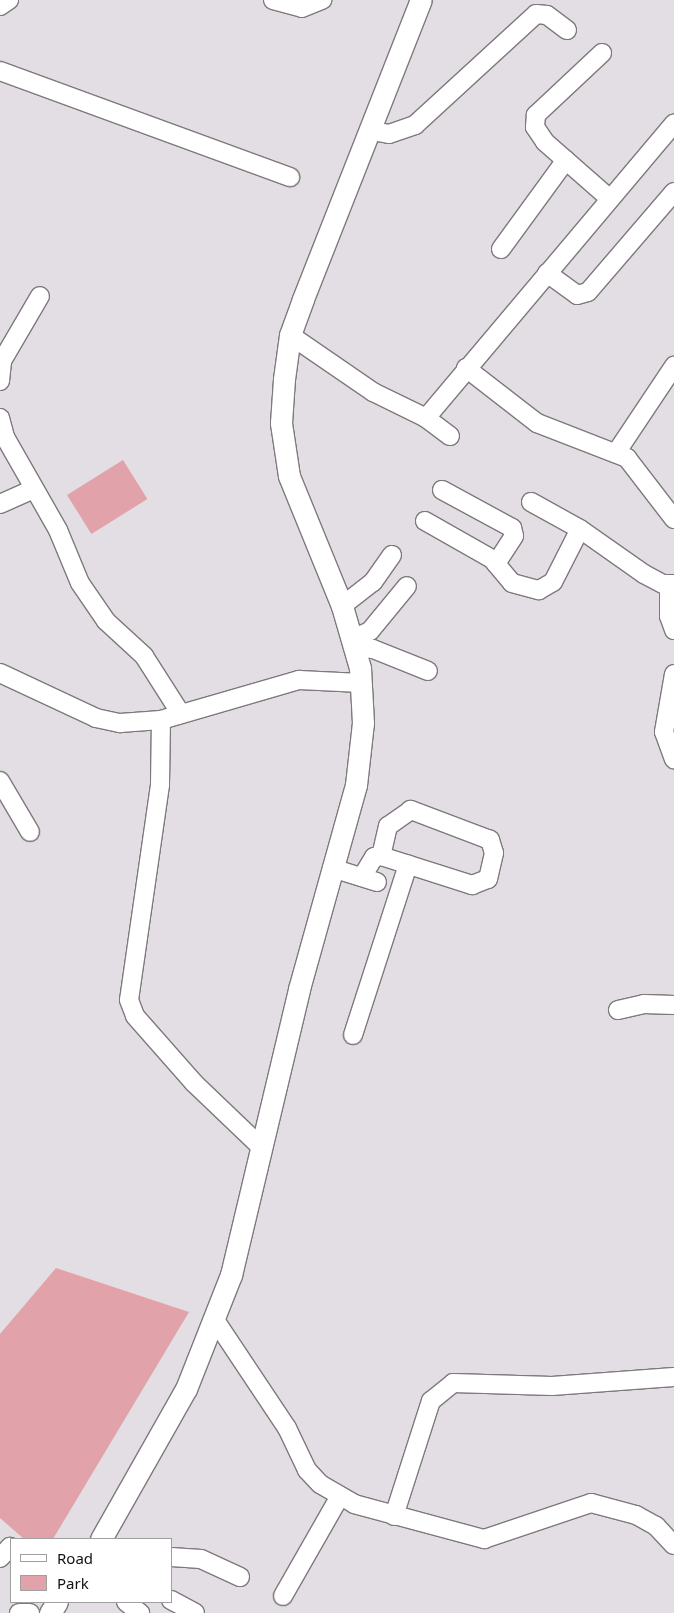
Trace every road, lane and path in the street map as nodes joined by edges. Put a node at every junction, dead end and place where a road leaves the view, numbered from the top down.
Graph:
1 (8, 0) edge
2 (273, 0) edge
3 (322, 0) edge
4 (421, 0) edge
5 (0, 6) edge
6 (566, 30) dead end
7 (602, 53) dead end
8 (0, 71) edge
9 (674, 124) edge
10 (372, 131) junction
11 (566, 160) junction
12 (290, 177) dead end
13 (674, 192) edge
14 (609, 198) junction
15 (501, 249) dead end
16 (548, 273) junction
17 (40, 296) dead end
18 (290, 335) junction
19 (674, 366) edge
20 (466, 368) junction
21 (0, 380) edge
22 (0, 418) edge
23 (426, 418) junction
24 (450, 436) dead end
25 (616, 453) junction
26 (32, 490) junction
27 (442, 490) dead end
28 (531, 502) dead end
29 (0, 504) edge
30 (674, 519) edge
31 (425, 521) dead end
32 (580, 529) junction
33 (392, 555) dead end
34 (496, 564) junction
35 (672, 585) edge
36 (407, 586) dead end
37 (342, 606) junction
38 (674, 630) edge
39 (353, 643) junction
40 (428, 671) dead end
41 (674, 674) edge
42 (1, 677) edge
43 (361, 683) junction
44 (181, 714) junction
45 (161, 720) junction
46 (674, 759) edge
47 (0, 781) edge
48 (30, 832) dead end
49 (380, 856) junction
50 (408, 865) junction
51 (332, 868) junction
52 (674, 1005) edge
53 (618, 1010) dead end
54 (353, 1035) dead end
55 (261, 1147) junction
56 (215, 1320) junction
57 (674, 1377) edge
58 (340, 1496) junction
59 (394, 1516) junction
60 (103, 1538) edge
61 (674, 1545) edge
62 (172, 1557) edge
63 (240, 1577) dead end
64 (283, 1596) dead end
65 (172, 1601) edge
66 (127, 1603) edge
67 (19, 1613) edge
68 (30, 1613) edge
69 (140, 1613) edge
70 (195, 1613) edge

1 - 5 street
2 - 3 street
4 - 10 main road
6 - 10 street
7 - 11 street
8 - 12 street
9 - 14 street
10 - 18 main road
11 - 14 street
11 - 15 street
13 - 16 street
14 - 16 street
16 - 20 street
17 - 21 street
18 - 23 street
18 - 37 main road
19 - 25 street
20 - 23 street
20 - 25 street
22 - 26 street
23 - 24 street
25 - 30 street
26 - 29 street
26 - 44 street
27 - 34 street
28 - 32 street
31 - 34 street
32 - 34 street
32 - 35 street
33 - 37 street
35 - 38 street
36 - 39 street
37 - 39 main road
39 - 40 street
39 - 43 main road
41 - 46 street
42 - 45 street
43 - 44 street
43 - 51 main road
44 - 45 street
45 - 55 street
47 - 48 street
49 - 50 street
49 - 50 street
49 - 51 street
50 - 54 street
51 - 55 main road
52 - 53 street
55 - 56 main road
56 - 58 street
56 - 60 main road
57 - 59 street
58 - 59 street
58 - 64 street
59 - 61 street
62 - 63 street
65 - 70 street
66 - 69 street
67 - 68 street

